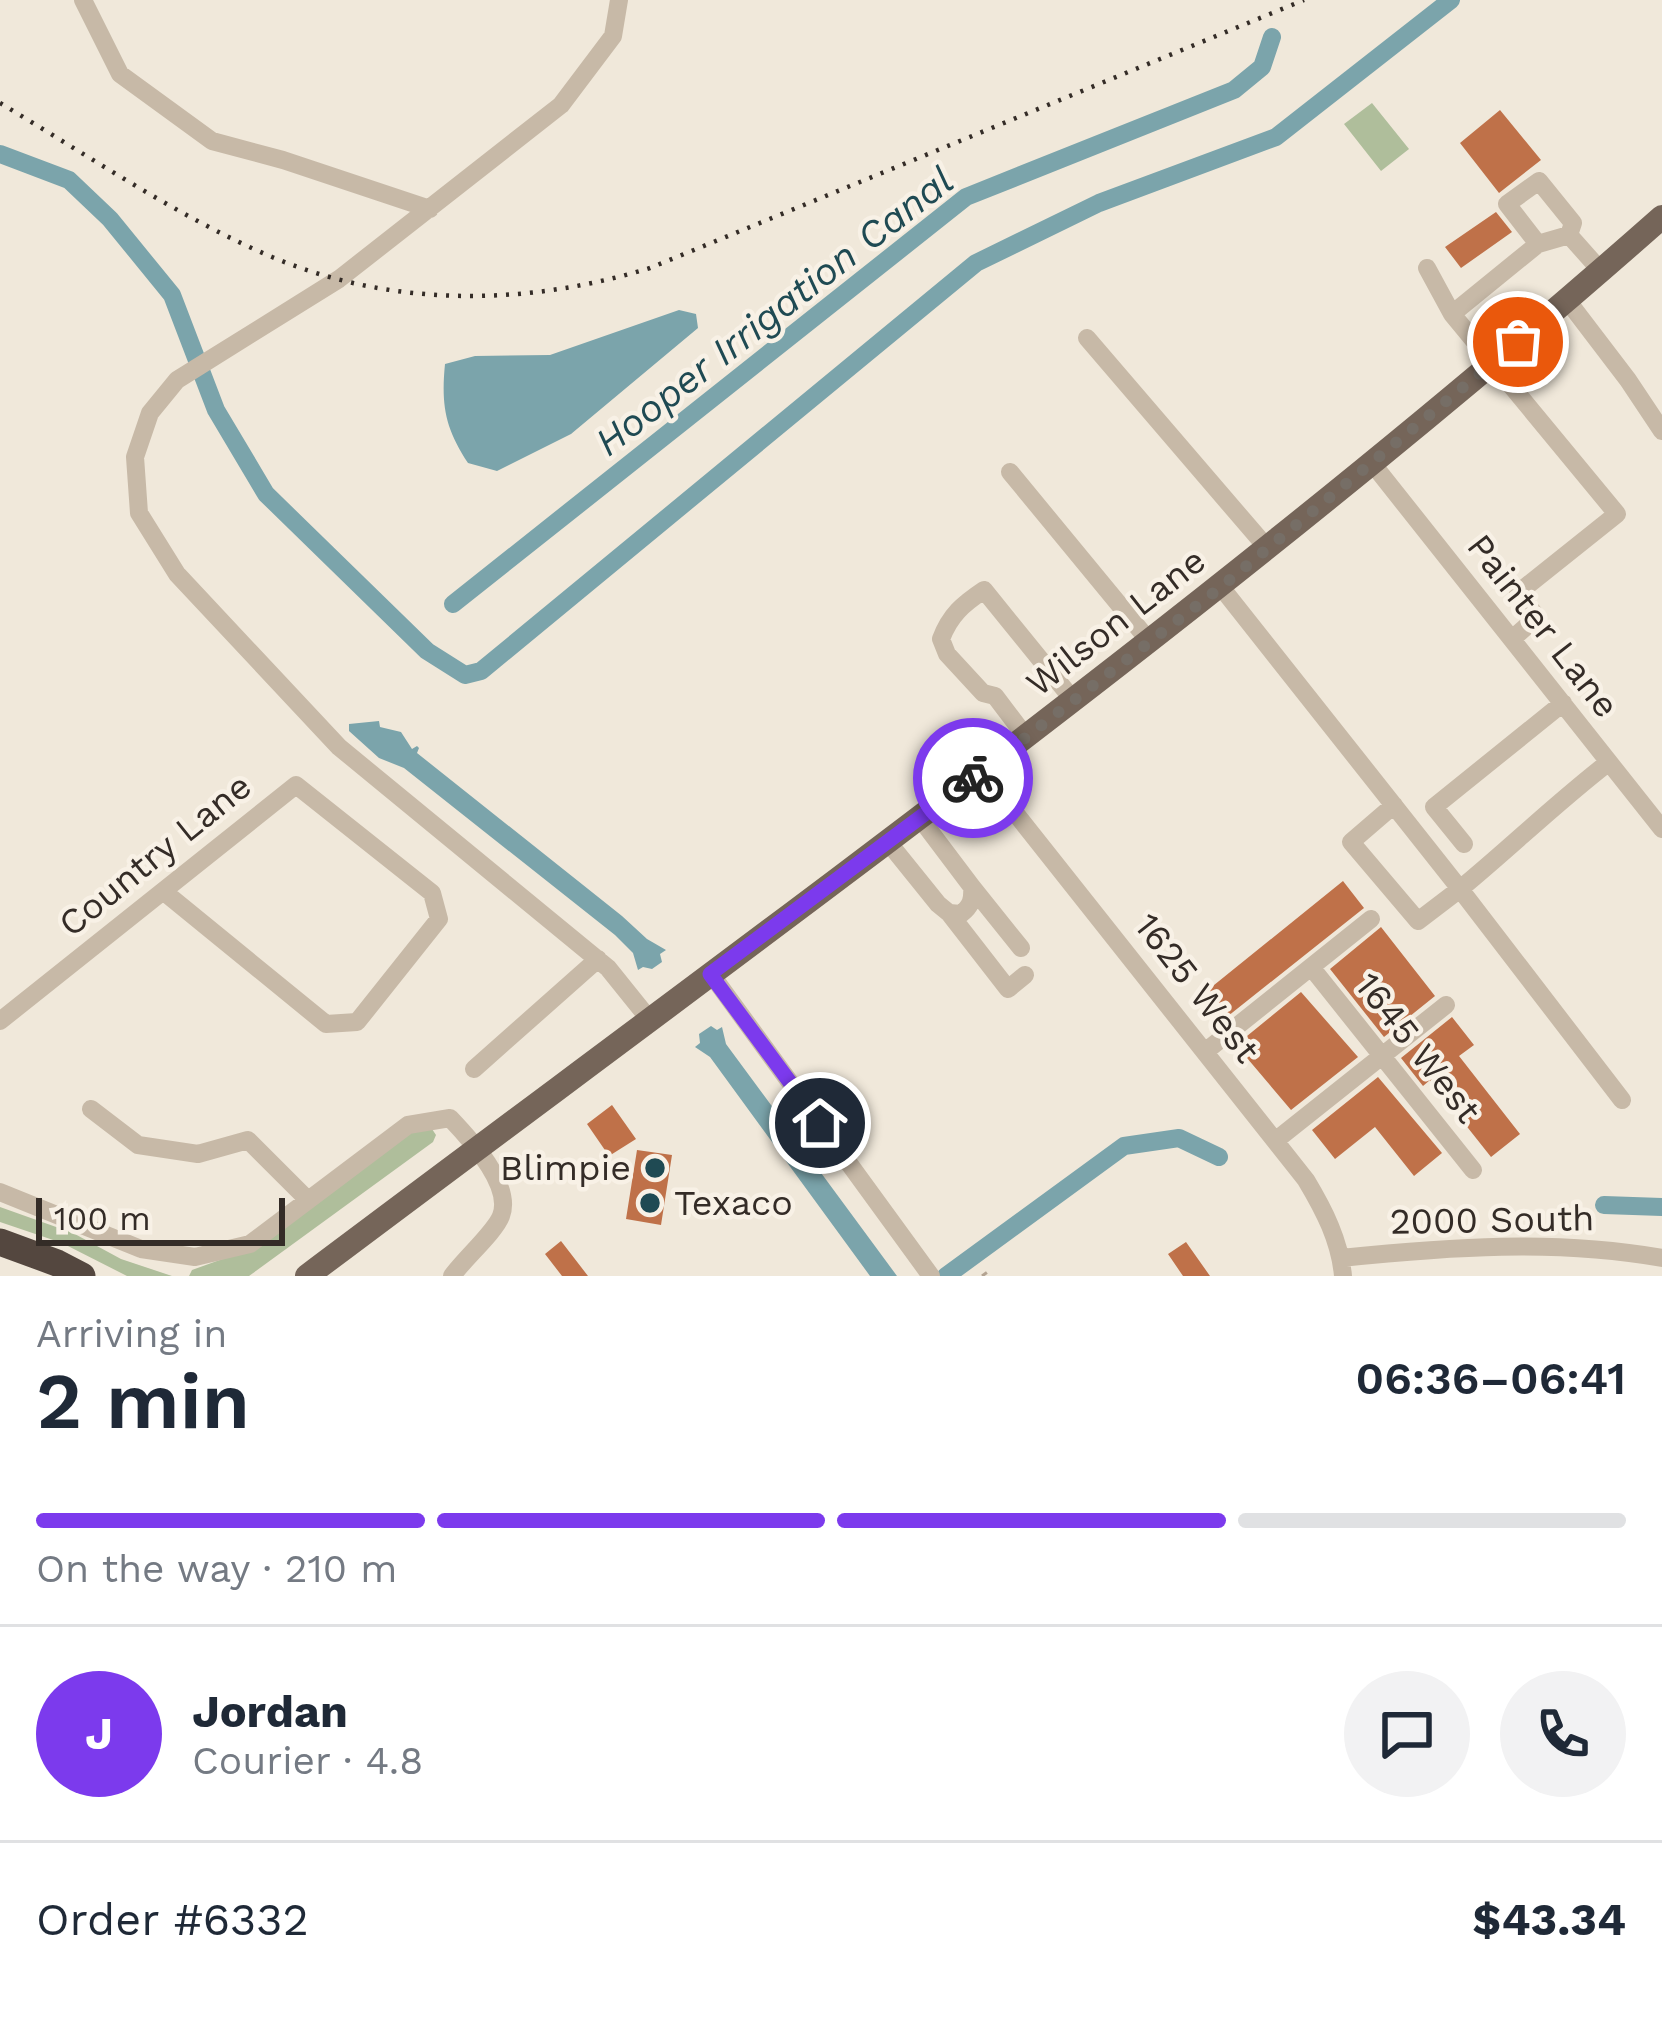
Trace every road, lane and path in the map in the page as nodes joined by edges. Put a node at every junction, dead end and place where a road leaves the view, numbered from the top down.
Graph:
1 (83, 0) edge
2 (619, 0) edge
3 (430, 208) junction
4 (1662, 217) edge
5 (1569, 235) junction
6 (1538, 244) junction
7 (1426, 268) dead end
8 (1601, 271) junction
9 (1567, 300) junction
10 (1452, 314) junction
11 (1087, 338) dead end
12 (1493, 363) junction
13 (1662, 431) edge
14 (1372, 464) junction
15 (1010, 472) dead end
16 (1268, 549) junction
17 (1221, 587) junction
18 (1512, 639) junction
19 (1150, 642) junction
20 (1074, 701) junction
21 (1563, 704) junction
22 (1026, 737) junction
23 (1609, 762) junction
24 (982, 771) junction
25 (1394, 805) junction
26 (920, 818) junction
27 (1662, 829) edge
28 (888, 842) junction
29 (1464, 844) dead end
30 (972, 887) junction
31 (1460, 889) junction
32 (163, 891) junction
33 (949, 913) junction
34 (1371, 920) dead end
35 (1021, 948) dead end
36 (598, 959) junction
37 (1312, 967) junction
38 (710, 974) junction
39 (1025, 975) dead end
40 (1446, 1005) dead end
41 (650, 1019) junction
42 (0, 1021) edge
43 (1206, 1051) junction
44 (1382, 1056) junction
45 (474, 1069) dead end
46 (1622, 1100) dead end
47 (91, 1109) dead end
48 (1275, 1141) junction
49 (479, 1147) junction
50 (1473, 1170) dead end
51 (0, 1192) edge
52 (308, 1200) junction
53 (0, 1242) edge
54 (1662, 1258) edge
55 (1342, 1267) edge
56 (989, 1271) dead end
57 (930, 1274) edge
58 (82, 1276) edge
59 (307, 1276) edge
60 (452, 1276) edge
61 (982, 1276) edge

1 - 3 street
2 - 3 street
3 - 36 street
4 - 8 main road, Wilson Lane
5 - 6 street
5 - 6 street
5 - 8 street
6 - 10 street
7 - 10 street
8 - 9 main road, Wilson Lane
9 - 12 main road, Wilson Lane
9 - 13 street
10 - 12 street
11 - 16 street
12 - 14 main road, Wilson Lane
12 - 18 street
14 - 16 main road, Wilson Lane
14 - 18 street, Painter Lane
15 - 19 street
16 - 17 main road, Wilson Lane
17 - 19 main road, Wilson Lane
17 - 25 street
18 - 21 street, Painter Lane
19 - 20 main road, Wilson Lane
20 - 22 main road, Wilson Lane
20 - 22 street
21 - 23 street, Painter Lane
21 - 29 street
22 - 24 main road, Wilson Lane
23 - 27 street, Painter Lane
23 - 31 street
24 - 26 main road, Wilson Lane
24 - 43 street, 1625 West
25 - 31 street
25 - 31 street
26 - 28 main road, Wilson Lane
26 - 30 street
28 - 33 street
28 - 38 main road, Wilson Lane
30 - 33 street
30 - 35 street
31 - 46 street
32 - 32 street, Country Lane
32 - 42 street, Country Lane
33 - 39 street
34 - 37 street
36 - 41 street
36 - 45 street
37 - 43 street
37 - 44 street, 1645 West
38 - 41 main road, Wilson Lane
38 - 57 street
40 - 44 street
41 - 49 main road, Wilson Lane
43 - 48 street, 1625 West
44 - 48 street
44 - 50 street, 1645 West
47 - 52 street
48 - 55 street, 1625 West
49 - 52 street
49 - 59 main road, Wilson Lane
49 - 60 street
51 - 52 street
53 - 58 highway
54 - 55 street, 2000 South
56 - 61 path

